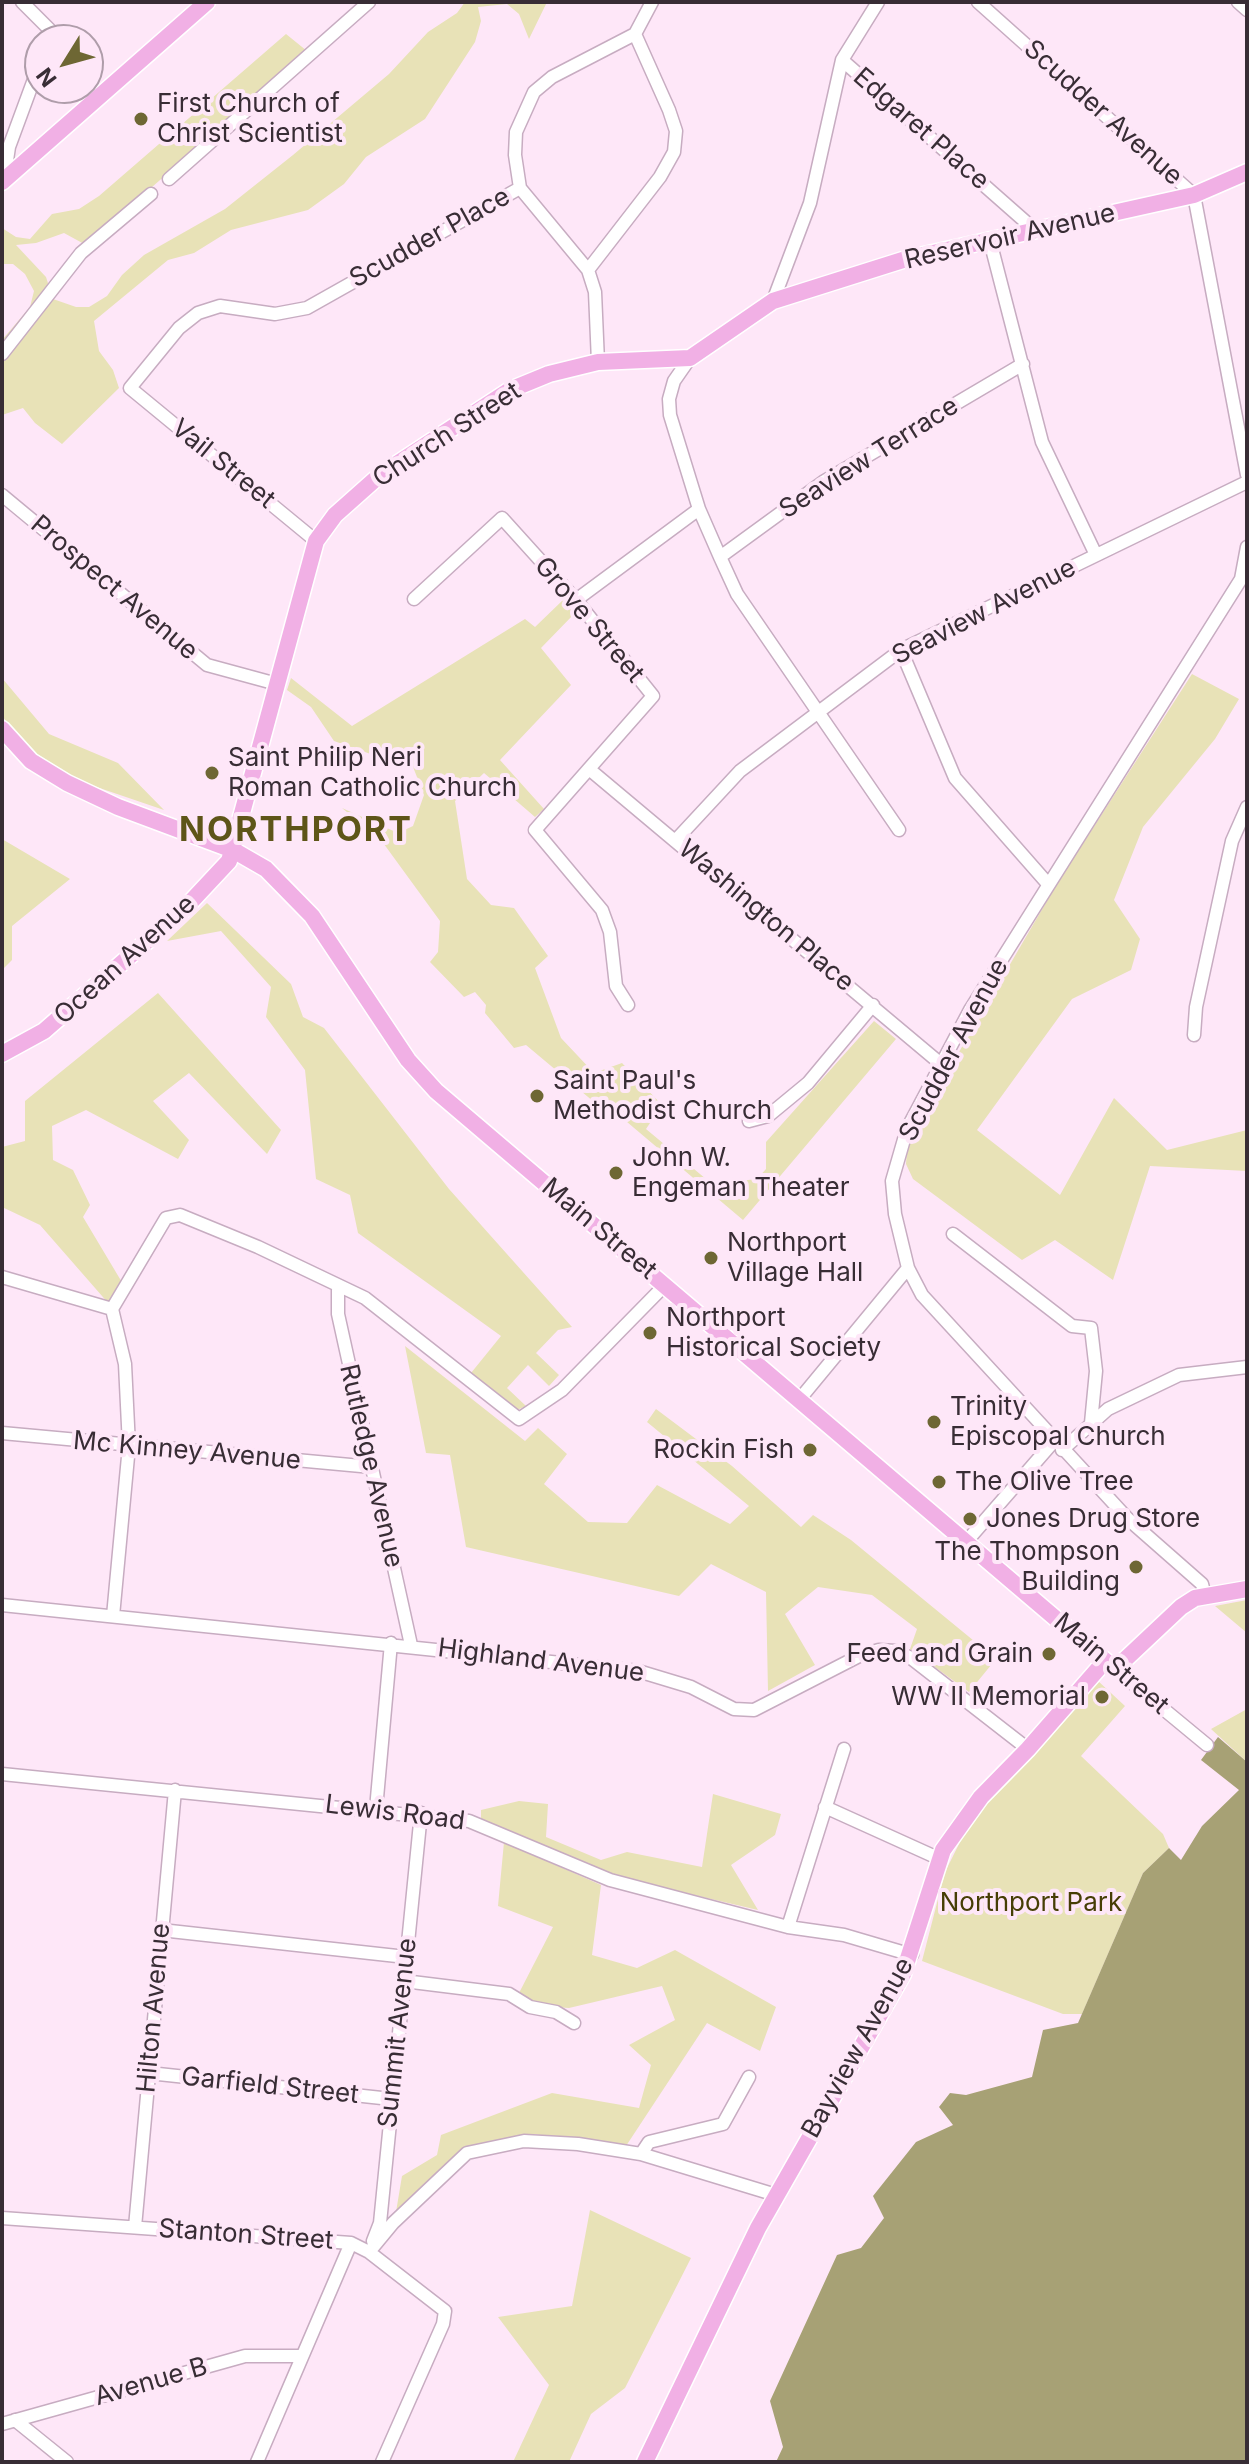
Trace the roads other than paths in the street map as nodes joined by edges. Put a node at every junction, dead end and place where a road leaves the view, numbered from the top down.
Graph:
1 (22, 2) edge
2 (207, 2) edge
3 (369, 2) edge
4 (652, 2) edge
5 (878, 2) edge
6 (978, 2) edge
7 (1238, 2) edge
8 (1247, 10) edge
9 (39, 24) edge
10 (635, 34) junction
11 (842, 60) junction
12 (25, 104) edge
13 (1247, 172) edge
14 (169, 179) dead end
15 (3, 181) edge
16 (520, 188) junction
17 (151, 194) dead end
18 (1194, 195) junction
19 (1036, 231) junction
20 (990, 241) junction
21 (588, 270) junction
22 (773, 301) junction
23 (2, 354) edge
24 (690, 358) junction
25 (598, 362) junction
26 (1023, 364) junction
27 (130, 388) joint
28 (1247, 475) edge
29 (1247, 482) edge
30 (2, 495) edge
31 (699, 509) junction
32 (316, 541) junction
33 (1247, 547) edge
34 (1096, 555) junction
35 (720, 557) junction
36 (414, 599) dead end
37 (576, 600) junction
38 (901, 650) junction
39 (277, 684) junction
40 (816, 711) junction
41 (2, 729) edge
42 (589, 769) junction
43 (1247, 807) edge
44 (899, 830) dead end
45 (675, 841) junction
46 (233, 850) junction
47 (1048, 884) junction
48 (628, 1005) dead end
49 (873, 1005) junction
50 (1194, 1035) dead end
51 (2, 1054) edge
52 (941, 1064) junction
53 (749, 1121) dead end
54 (953, 1234) dead end
55 (908, 1268) junction
56 (2, 1277) edge
57 (665, 1285) junction
58 (338, 1286) junction
59 (112, 1309) junction
60 (1247, 1367) edge
61 (799, 1400) junction
62 (1091, 1423) junction
63 (2, 1433) edge
64 (1058, 1445) junction
65 (129, 1446) junction
66 (372, 1467) junction
67 (966, 1542) junction
68 (1247, 1589) edge
69 (1205, 1596) junction
70 (2, 1605) edge
71 (113, 1616) junction
72 (391, 1643) junction
73 (411, 1645) junction
74 (1110, 1665) junction
75 (1207, 1745) dead end
76 (844, 1749) dead end
77 (1028, 1749) junction
78 (2, 1774) edge
79 (175, 1790) junction
80 (825, 1807) junction
81 (376, 1809) junction
82 (421, 1813) junction
83 (940, 1859) junction
84 (788, 1927) junction
85 (161, 1930) junction
86 (912, 1955) junction
87 (406, 1957) junction
88 (404, 1981) junction
89 (574, 2023) dead end
90 (149, 2073) junction
91 (749, 2077) dead end
92 (391, 2099) junction
93 (641, 2154) junction
94 (776, 2195) junction
95 (2, 2218) edge
96 (135, 2227) junction
97 (351, 2243) junction
98 (369, 2252) junction
99 (302, 2356) junction
100 (15, 2420) junction
101 (2, 2424) edge
102 (67, 2462) edge
103 (257, 2462) edge
104 (382, 2462) edge
105 (645, 2462) edge

1 - 9 street
2 - 15 main road
3 - 14 street
4 - 10 street
5 - 11 street
6 - 18 street, Scudder Avenue
7 - 8 street
10 - 16 street, Scudder Place
10 - 21 street
11 - 19 street, Edgaret Place
11 - 22 street
12 - 15 street
13 - 18 main road, Reservoir Avenue
16 - 21 street
16 - 27 street, Scudder Place
17 - 23 street
18 - 19 main road, Reservoir Avenue
18 - 28 street, Scudder Avenue
19 - 20 main road, Reservoir Avenue
20 - 22 main road, Reservoir Avenue
20 - 26 street
21 - 25 street
22 - 24 main road
24 - 25 main road, Church Street
24 - 31 street
25 - 32 main road, Church Street
26 - 34 street
26 - 35 street, Seaview Terrace
27 - 32 street, Vail Street
29 - 34 street, Seaview Avenue
30 - 39 street, Prospect Avenue
31 - 35 street
31 - 37 street
32 - 39 main road, Church Street
33 - 47 street, Scudder Avenue
34 - 38 street, Seaview Avenue
35 - 40 street
36 - 37 street, Grove Street
37 - 42 street, Grove Street
38 - 40 street, Seaview Avenue
38 - 47 street
39 - 46 main road, Church Street
40 - 44 street
40 - 45 street, Seaview Avenue
41 - 46 main road, Main Street
42 - 45 street, Washington Place
42 - 48 street, Grove Street
43 - 50 street
45 - 49 street, Washington Place
46 - 51 main road, Ocean Avenue
46 - 57 main road, Main Street
47 - 52 street, Scudder Avenue
49 - 52 street, Washington Place
49 - 53 street
52 - 55 street, Scudder Avenue
54 - 62 street
55 - 61 street
55 - 64 street, Scudder Avenue
56 - 59 street
57 - 58 street
57 - 61 main road, Main Street
58 - 59 street
58 - 66 street, Rutledge Avenue
59 - 65 street
60 - 62 street
61 - 67 main road, Main Street
62 - 64 street
63 - 65 street, Mc Kinney Avenue
64 - 67 street
64 - 69 street, Scudder Avenue
65 - 66 street, Mc Kinney Avenue
65 - 71 street
66 - 73 street, Rutledge Avenue
67 - 74 main road, Main Street
68 - 69 main road, Bayview Avenue
69 - 74 main road, Bayview Avenue
70 - 71 street, Highland Avenue
71 - 72 street, Highland Avenue
72 - 73 street, Highland Avenue
72 - 81 street
73 - 77 street, Highland Avenue
74 - 75 street, Main Street
74 - 77 main road, Bayview Avenue
76 - 80 street
77 - 83 main road, Bayview Avenue
78 - 79 street, Lewis Road
79 - 81 street, Lewis Road
79 - 85 street, Hilton Avenue
80 - 83 street
80 - 84 street
81 - 82 street, Lewis Road
82 - 84 street, Lewis Road
82 - 87 street, Summit Avenue
83 - 86 main road, Bayview Avenue
84 - 86 street, Lewis Road
85 - 87 street
85 - 90 street, Hilton Avenue
86 - 94 main road, Bayview Avenue
87 - 88 street, Summit Avenue
88 - 89 street
88 - 92 street, Summit Avenue
90 - 92 street, Garfield Street
90 - 96 street, Hilton Avenue
91 - 93 street
92 - 98 street, Summit Avenue
93 - 94 street, Stanton Street
93 - 98 street, Stanton Street
94 - 105 main road, Bayview Avenue
95 - 96 street, Stanton Street
96 - 97 street, Stanton Street
97 - 98 street, Stanton Street
97 - 99 street
98 - 104 street
99 - 100 street, Avenue B
99 - 103 street
100 - 101 street, Avenue B
100 - 102 street

